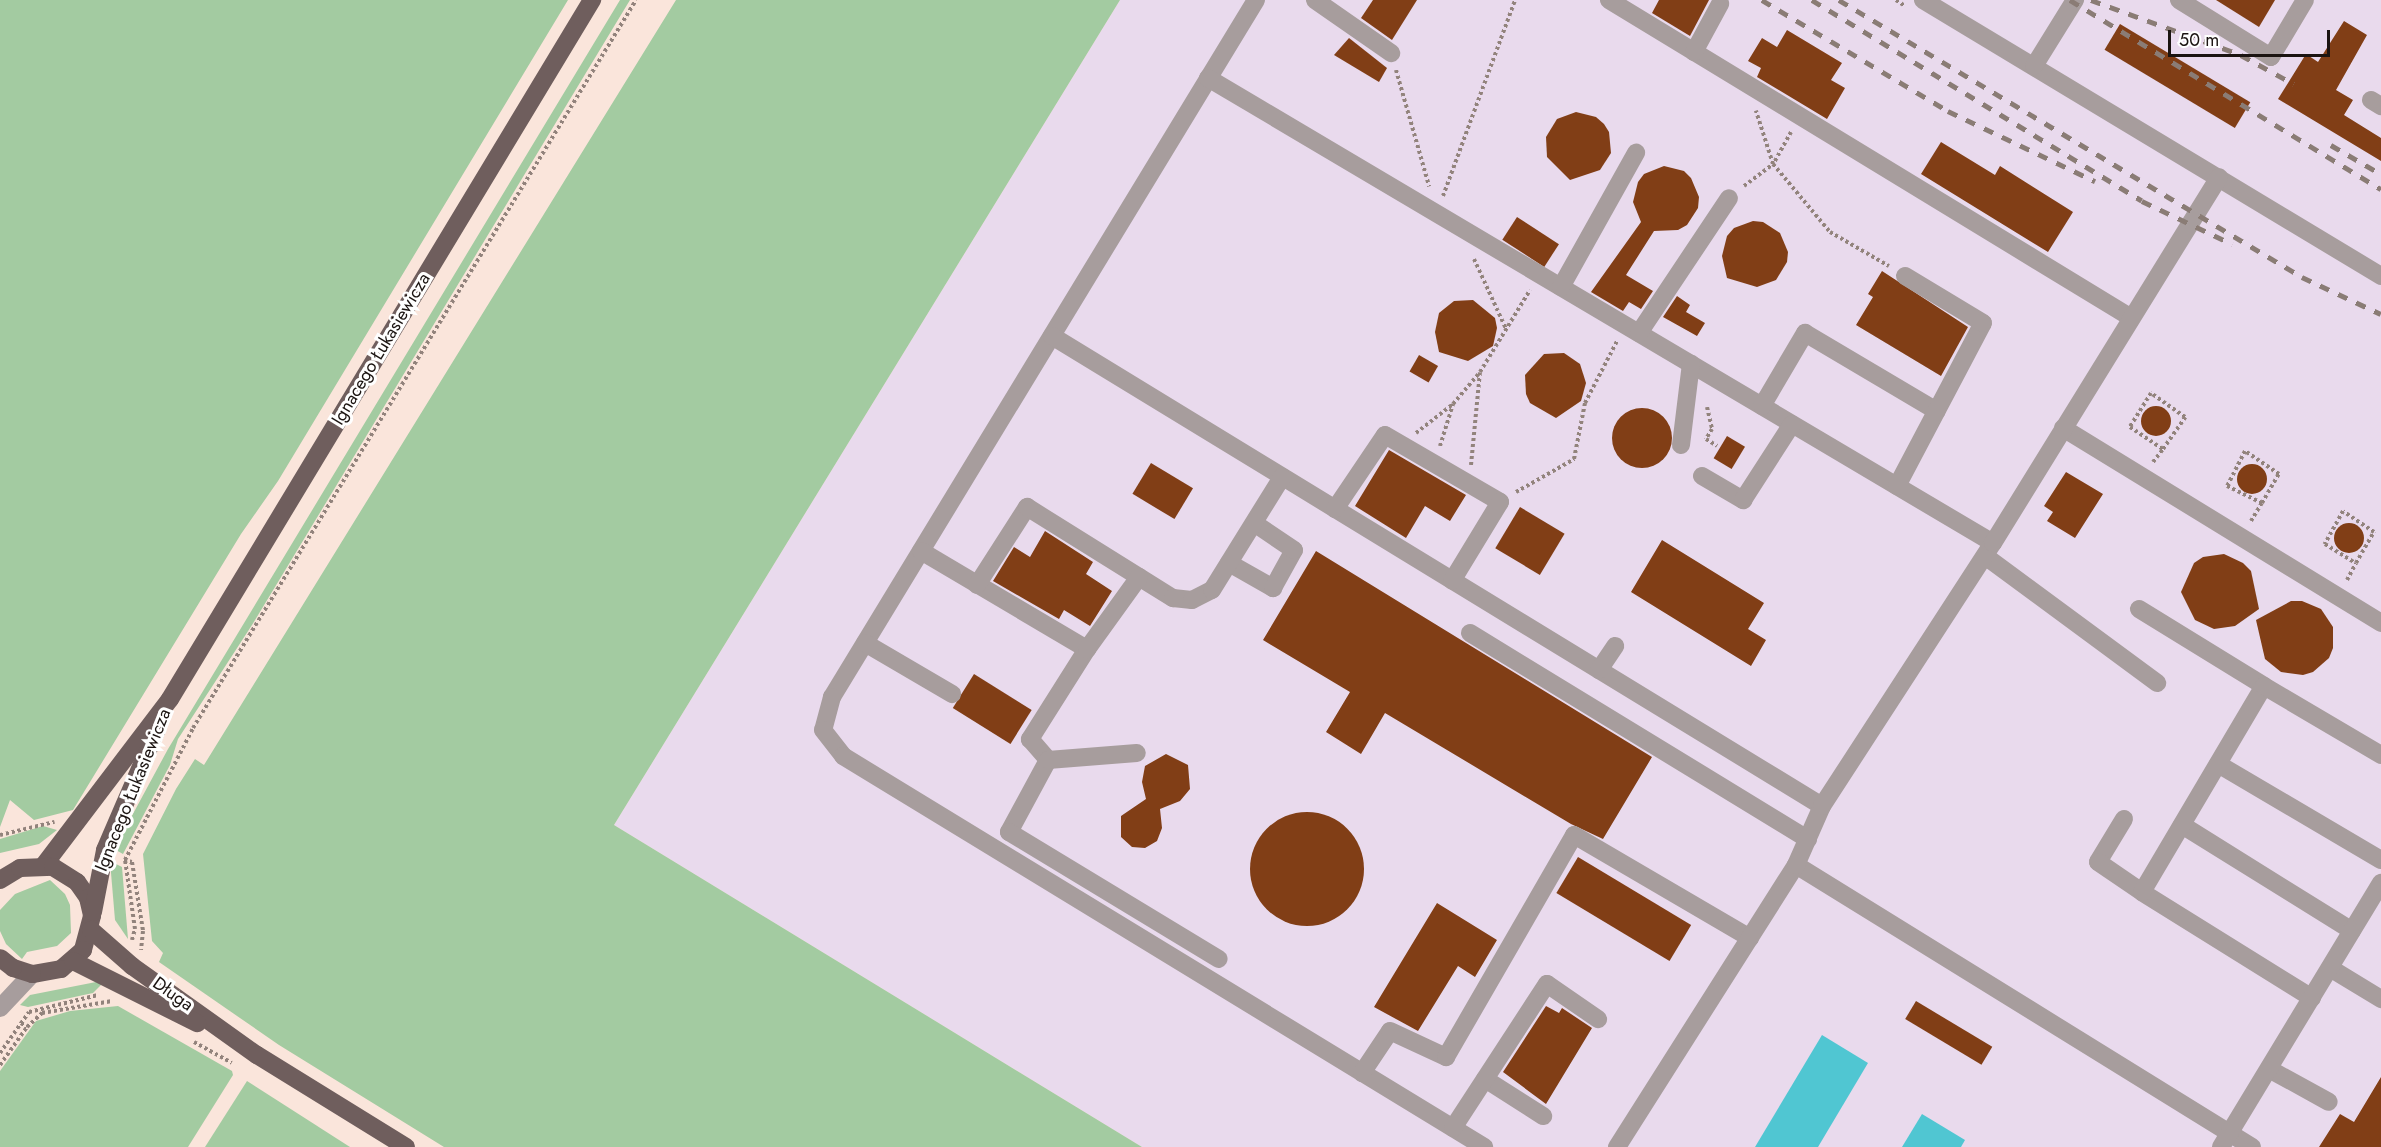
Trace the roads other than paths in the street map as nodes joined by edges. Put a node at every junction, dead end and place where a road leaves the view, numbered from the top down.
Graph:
1 (592, 0) edge
2 (1256, 0) edge
3 (1315, 0) edge
4 (1609, 0) edge
5 (1923, 0) edge
6 (2075, 0) edge
7 (2179, 0) edge
8 (2305, 0) edge
9 (1720, 4) dead end
10 (1694, 52) junction
11 (1391, 53) road end
12 (2034, 66) junction
13 (1208, 78) junction
14 (1636, 153) dead end
15 (2219, 177) junction
16 (1729, 198) road end
17 (1905, 276) road end
18 (2381, 276) edge
19 (1561, 286) junction
20 (2130, 316) junction
21 (1632, 330) junction
22 (1052, 336) junction
23 (1691, 364) junction
24 (1762, 406) junction
25 (1936, 411) junction
26 (1792, 424) junction
27 (2063, 428) junction
28 (1681, 444) dead end
29 (1702, 476) dead end
30 (1282, 477) junction
31 (1897, 486) junction
32 (1335, 509) junction
33 (1254, 523) junction
34 (1989, 549) junction
35 (921, 551) junction
36 (1229, 563) junction
37 (1139, 577) junction
38 (1452, 580) junction
39 (977, 585) junction
40 (2139, 609) dead end
41 (2381, 623) edge
42 (1470, 633) dead end
43 (865, 643) junction
44 (1615, 646) dead end
45 (1087, 649) junction
46 (1599, 670) junction
47 (2157, 684) dead end
48 (2264, 686) junction
49 (952, 694) dead end
50 (170, 699) junction
51 (1137, 753) dead end
52 (2381, 754) edge
53 (1048, 760) junction
54 (2218, 764) junction
55 (1822, 806) junction
56 (2124, 819) dead end
57 (2182, 825) junction
58 (1808, 838) junction
59 (2381, 860) edge
60 (44, 865) junction
61 (1796, 865) junction
62 (3, 875) edge
63 (2381, 883) edge
64 (2142, 892) junction
65 (92, 923) junction
66 (2352, 931) junction
67 (1749, 938) junction
68 (0, 958) edge
69 (1219, 959) dead end
70 (73, 961) junction
71 (2330, 968) junction
72 (32, 974) junction
73 (2312, 998) junction
74 (2381, 999) edge
75 (0, 1008) edge
76 (1598, 1019) dead end
77 (257, 1055) junction
78 (2268, 1069) junction
79 (1362, 1072) junction
80 (1485, 1079) junction
81 (2329, 1102) dead end
82 (1543, 1116) dead end
83 (1453, 1128) junction
84 (2225, 1140) edge
85 (406, 1147) edge
86 (1484, 1147) edge
87 (1617, 1147) edge
88 (2253, 1147) edge

1 - 50 main road, Ignacego Łukasiewicza
2 - 13 street
3 - 11 street
4 - 10 street
5 - 12 street
6 - 12 street
7 - 8 street
9 - 10 street
10 - 20 street
12 - 15 street
13 - 19 street
13 - 22 street
14 - 19 street
15 - 18 street
15 - 20 street
16 - 21 street
17 - 25 street
19 - 21 street
20 - 27 street
21 - 23 street
22 - 30 street
22 - 35 street
23 - 24 street
23 - 28 street
24 - 25 street
24 - 26 street
25 - 31 street
26 - 29 street
26 - 31 street
27 - 34 street
27 - 41 street
30 - 32 street
30 - 33 street
31 - 34 street
32 - 38 street
32 - 38 street
33 - 36 street
33 - 36 street
34 - 47 street
34 - 55 street
35 - 39 street
35 - 43 street
36 - 37 street
37 - 39 street
37 - 45 street
38 - 46 street
39 - 45 street
40 - 48 street
42 - 58 street
43 - 49 street
43 - 79 street
44 - 46 street
45 - 53 street
46 - 55 street
48 - 52 street
48 - 54 street
50 - 60 main road, Ignacego Łukasiewicza
50 - 65 main road, Ignacego Łukasiewicza
51 - 53 street
53 - 69 street
54 - 57 street
54 - 59 street
55 - 58 street
56 - 64 street
57 - 64 street
57 - 66 street
58 - 61 street
60 - 62 main road
60 - 65 main road
61 - 67 street
61 - 84 street
63 - 66 street
64 - 73 street
65 - 70 main road
65 - 77 main road, Długa
66 - 71 street
67 - 79 street
67 - 87 street
68 - 72 main road
70 - 72 main road
70 - 77 main road, Długa
71 - 73 street
71 - 74 street
72 - 75 street
73 - 78 street
76 - 80 street
77 - 85 main road, Długa
78 - 81 street
78 - 84 street
79 - 83 street
80 - 82 street
80 - 83 street
83 - 86 street
84 - 88 street

